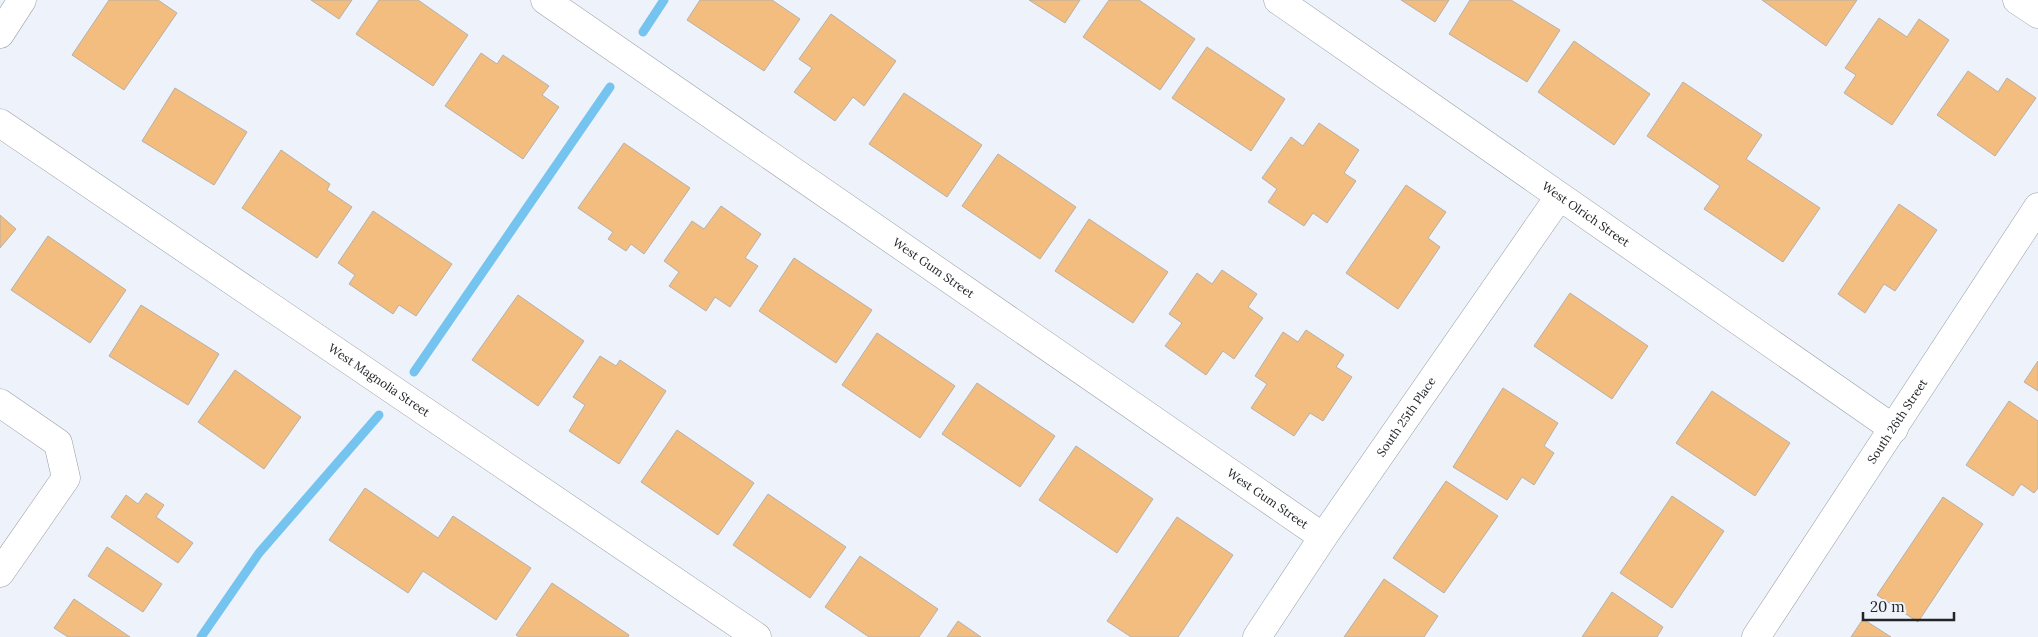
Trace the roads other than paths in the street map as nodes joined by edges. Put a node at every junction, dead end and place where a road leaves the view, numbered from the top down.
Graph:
1 (22, 0) edge
2 (545, 0) edge
3 (1278, 0) edge
4 (2017, 0) edge
5 (2038, 14) edge
6 (0, 34) edge
7 (0, 123) edge
8 (1559, 197) junction
9 (2038, 207) edge
10 (0, 403) edge
11 (1894, 429) junction
12 (1323, 537) junction
13 (0, 572) edge
14 (757, 637) edge
15 (1257, 637) edge
16 (1756, 637) edge

1 - 6 street
2 - 12 street, West Gum Street
3 - 8 street, West Olrich Street
4 - 5 street
7 - 14 street, West Magnolia Street
8 - 11 street, West Olrich Street
8 - 12 street, South 25th Place
9 - 11 street, South 26th Street
10 - 13 street
11 - 16 street, South 26th Street
12 - 15 street, South 25th Place

